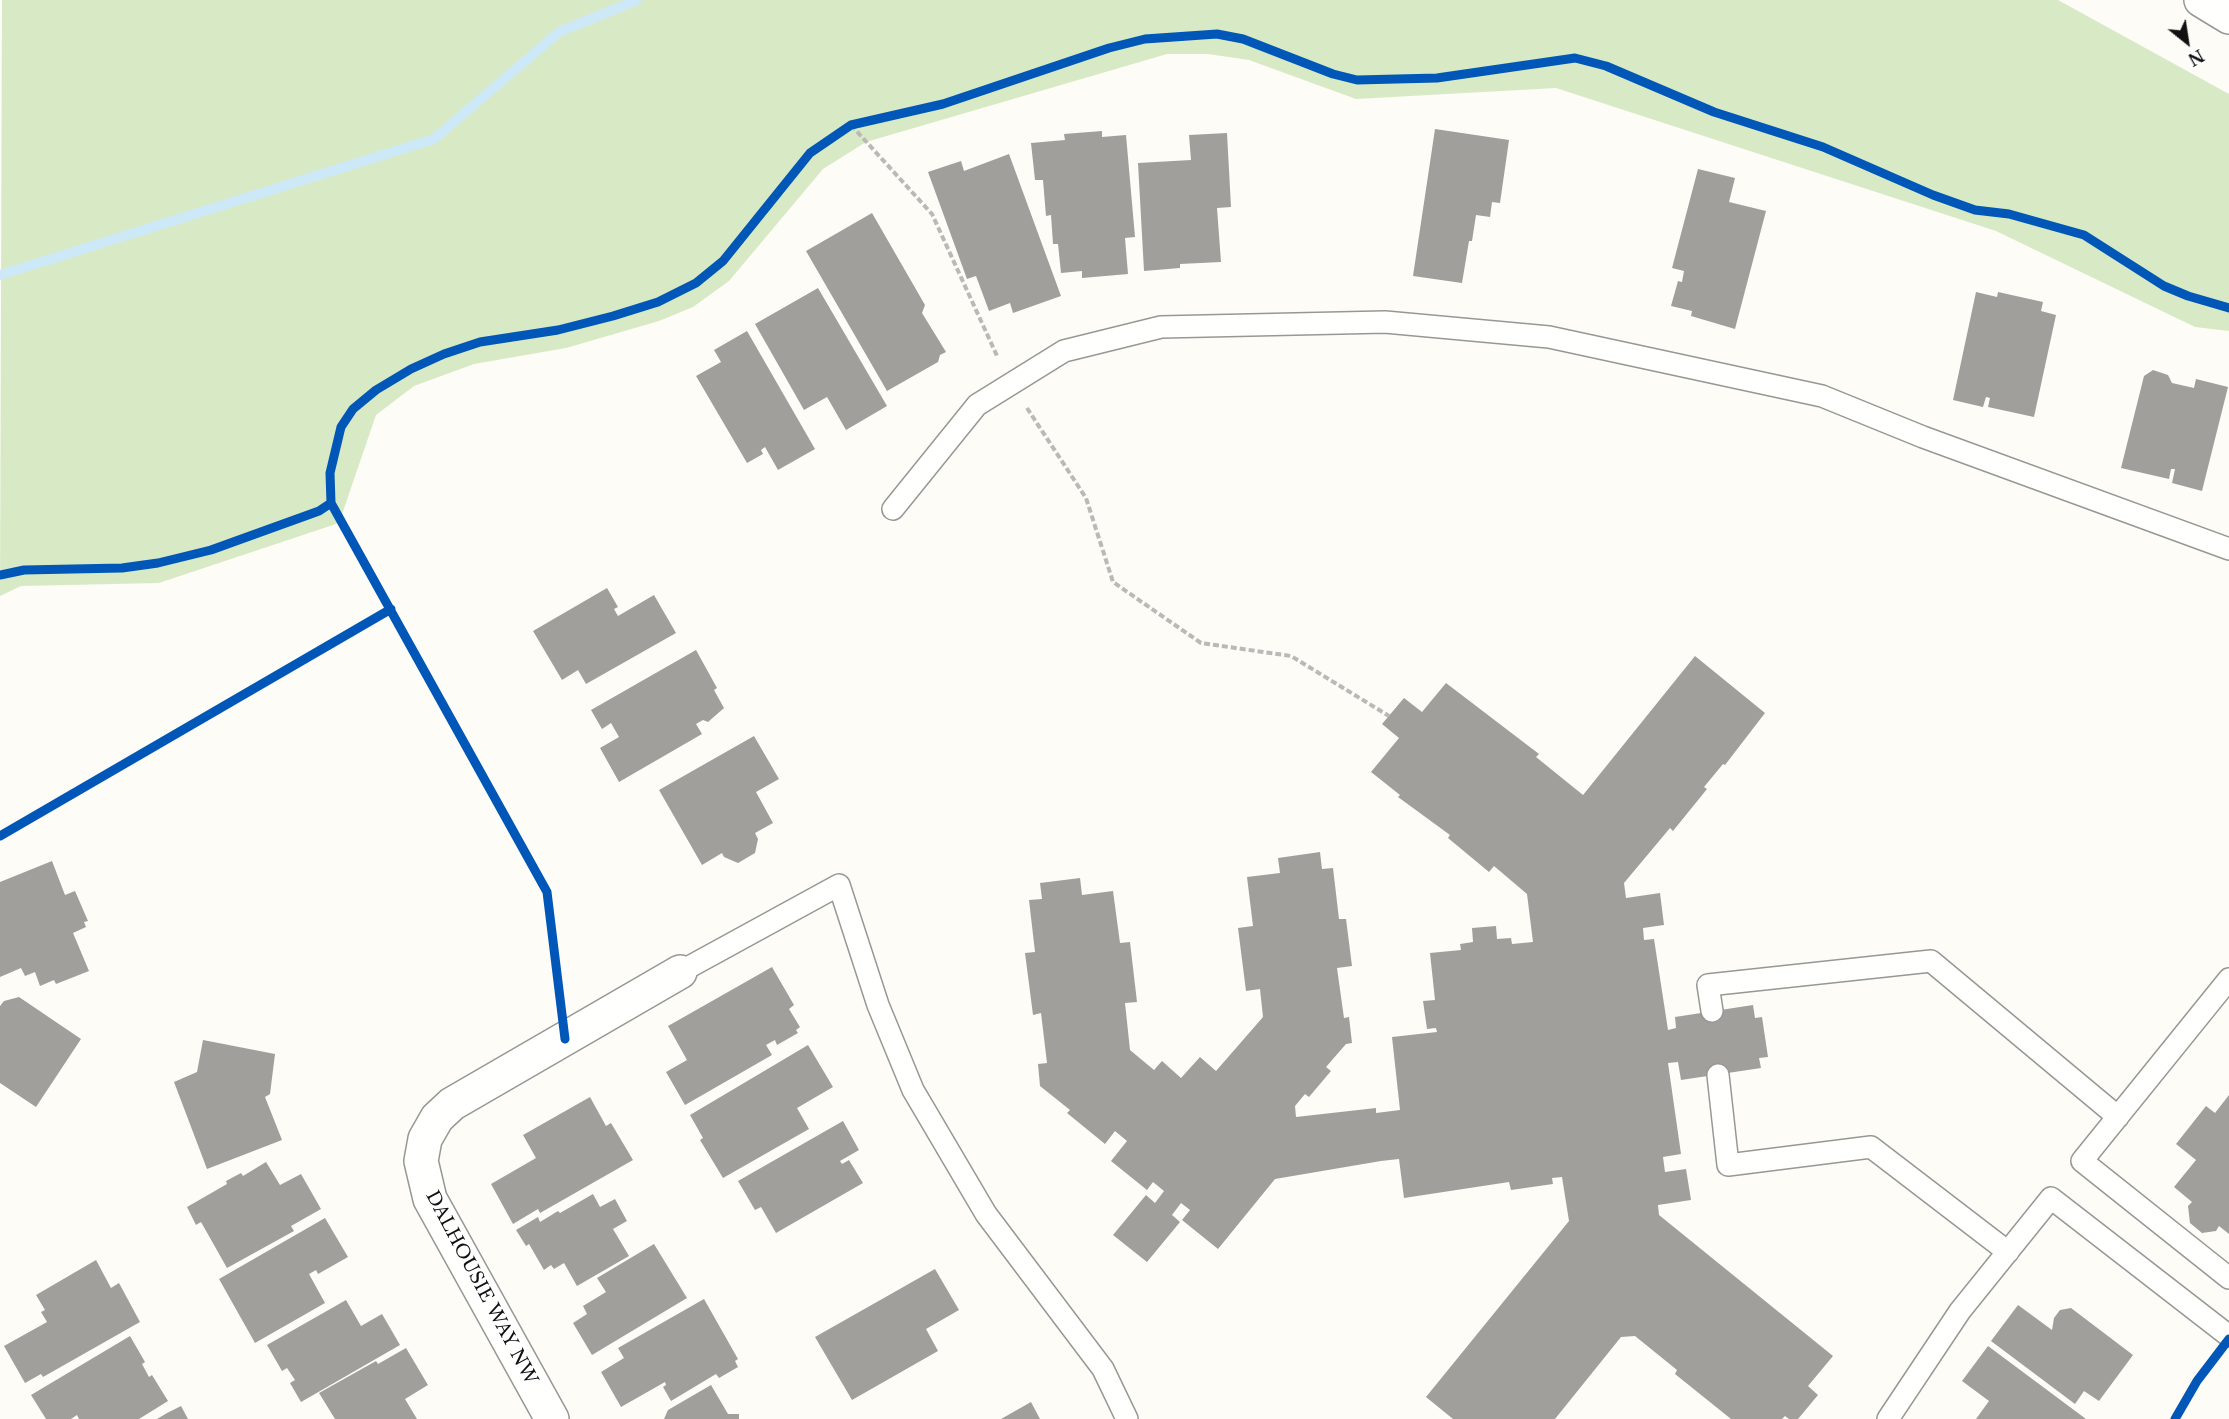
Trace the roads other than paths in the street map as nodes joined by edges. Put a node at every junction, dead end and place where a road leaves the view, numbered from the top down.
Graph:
1 (2201, 0) edge
2 (2229, 17) edge
3 (893, 509) dead end
4 (2229, 549) edge
5 (680, 972) joint
6 (2229, 979) edge
7 (1712, 1011) dead end
8 (1718, 1075) dead end
9 (2118, 1117) junction
10 (2008, 1252) junction
11 (2229, 1278) edge
12 (2229, 1336) edge
13 (552, 1419) edge
14 (1127, 1419) edge
15 (1888, 1419) edge

1 - 2 street
3 - 4 lane
5 - 13 street, DALHOUSIE WAY NW
5 - 14 lane
6 - 9 lane
7 - 9 lane
8 - 10 lane
9 - 11 lane
10 - 12 lane
10 - 15 lane

